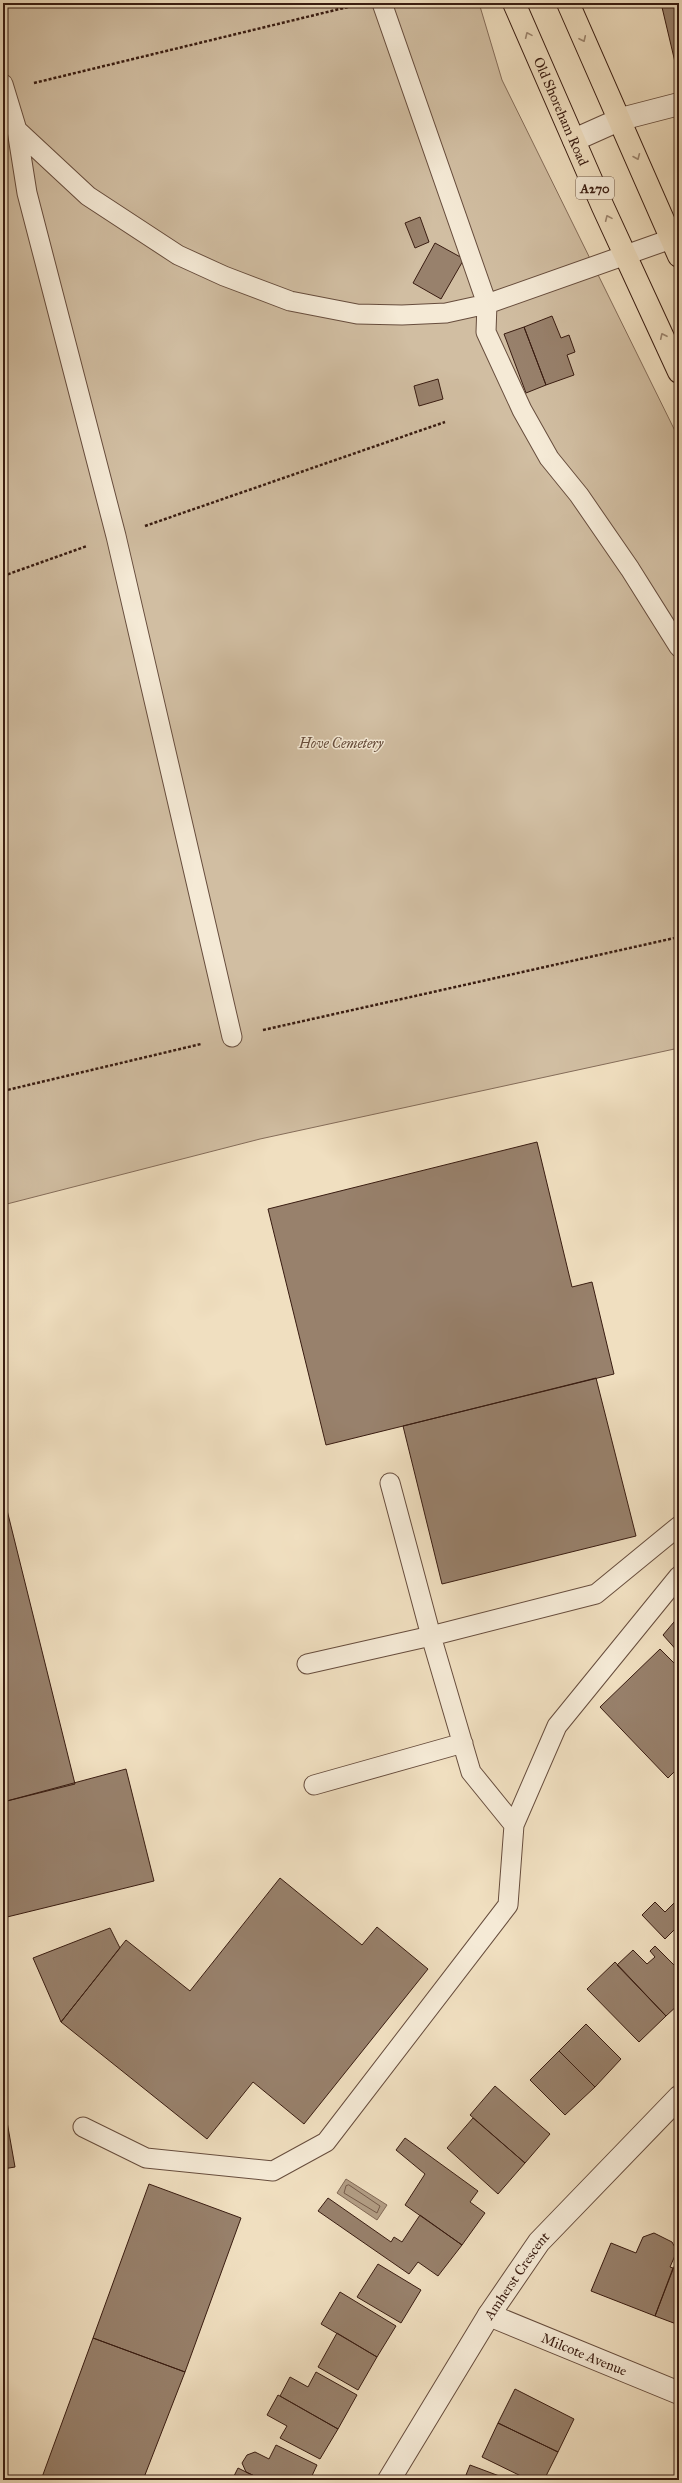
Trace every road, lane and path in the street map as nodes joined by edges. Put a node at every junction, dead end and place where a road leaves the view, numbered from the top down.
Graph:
1 (382, 3) edge
2 (514, 3) edge
3 (568, 3) edge
4 (359, 5) dead end
5 (4, 87) edge
6 (679, 104) edge
7 (621, 119) junction
8 (17, 130) junction
9 (574, 140) junction
10 (675, 247) edge
11 (626, 256) junction
12 (487, 304) junction
13 (679, 372) edge
14 (445, 422) dead end
15 (116, 536) junction
16 (3, 576) edge
17 (679, 647) edge
18 (679, 937) edge
19 (232, 1037) junction
20 (3, 1091) edge
21 (390, 1484) dead end
22 (679, 1526) edge
23 (679, 1576) edge
24 (431, 1636) junction
25 (307, 1664) dead end
26 (462, 1743) junction
27 (314, 1785) dead end
28 (514, 1825) junction
29 (679, 2097) edge
30 (83, 2127) dead end
31 (489, 2314) junction
32 (679, 2393) edge
33 (389, 2480) edge

1 - 12 lane
9 -> 2 main road, Old Shoreham Road / A270
3 -> 7 main road
4 - 5 path
5 - 8 lane
6 - 7 street
7 - 9 street
7 -> 10 main road
8 - 12 lane
8 - 15 lane
11 -> 9 main road, Old Shoreham Road / A270
10 - 11 lane
11 - 12 lane
13 -> 11 main road, Old Shoreham Road / A270
12 - 17 lane
14 - 15 path
15 - 16 path
15 - 19 lane
18 - 19 path
19 - 20 path
21 - 24 lane
22 - 24 lane
23 - 28 lane
24 - 25 lane
24 - 26 lane
26 - 27 lane
26 - 28 lane
28 - 30 lane
29 - 31 street, Amherst Crescent
31 - 32 street, Milcote Avenue
31 - 33 street, Amherst Crescent

